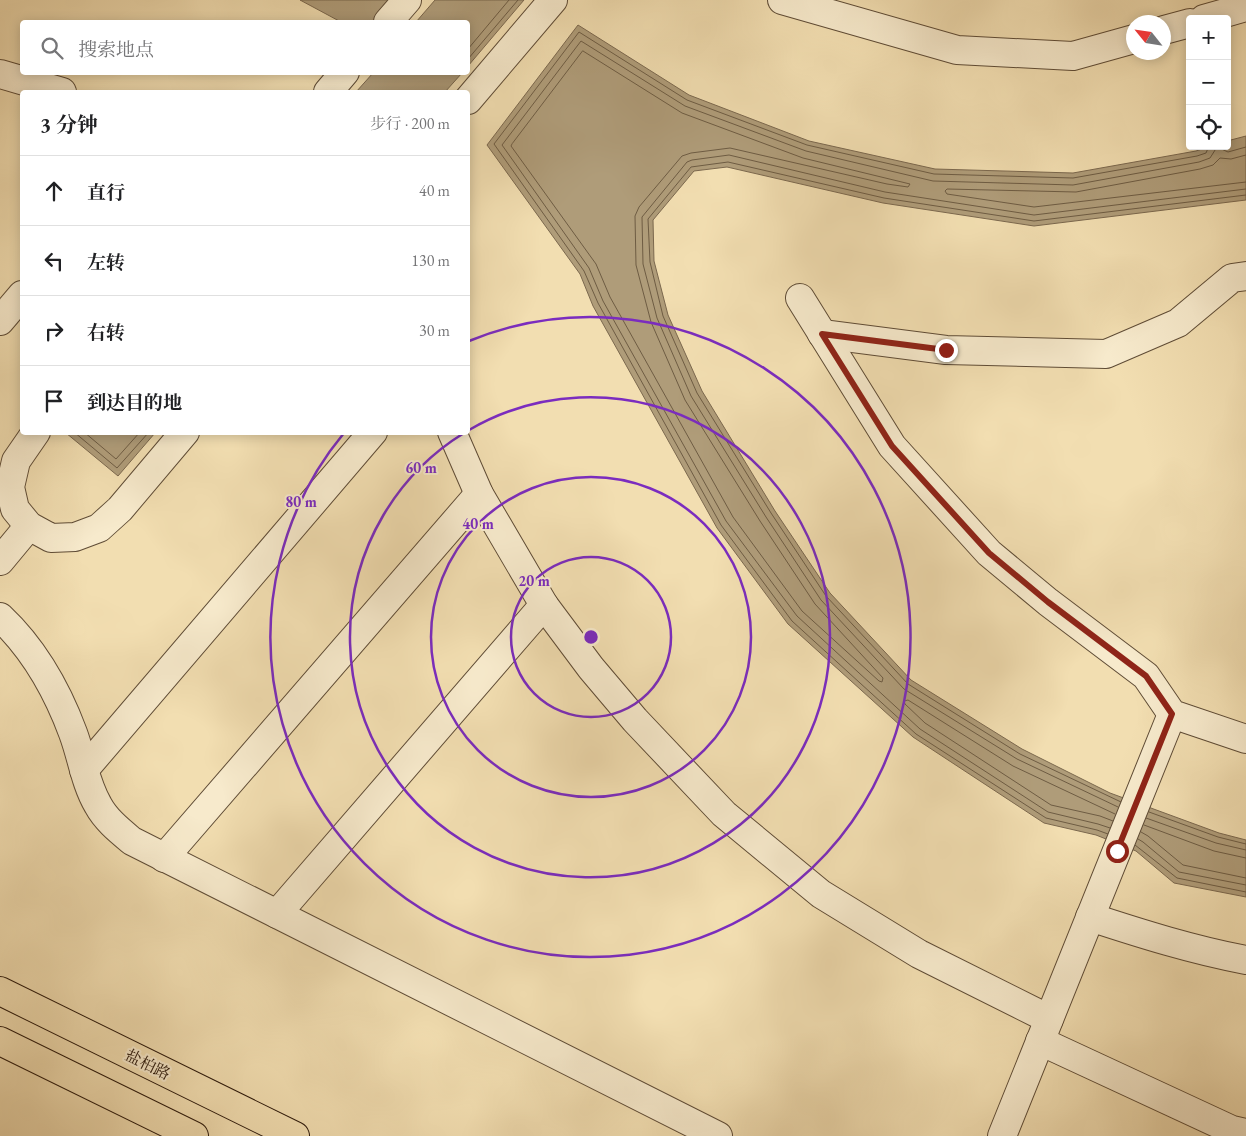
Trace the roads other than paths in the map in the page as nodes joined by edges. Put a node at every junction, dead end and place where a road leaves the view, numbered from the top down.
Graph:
1 (408, 0) edge
2 (553, 0) edge
3 (782, 0) edge
4 (1246, 7) edge
5 (1218, 15) edge
6 (390, 20) edge
7 (1186, 24) edge
8 (1171, 28) edge
9 (1126, 41) edge
10 (0, 74) edge
11 (342, 75) edge
12 (55, 90) edge
13 (330, 90) edge
14 (470, 98) edge
15 (1246, 276) edge
16 (20, 296) edge
17 (800, 298) dead end
18 (0, 321) edge
19 (822, 334) junction
20 (34, 435) edge
21 (182, 435) edge
22 (370, 435) edge
23 (453, 435) edge
24 (479, 494) junction
25 (29, 526) junction
26 (0, 561) edge
27 (544, 605) junction
28 (0, 617) edge
29 (1172, 714) junction
30 (1246, 739) edge
31 (84, 770) junction
32 (164, 858) junction
33 (277, 914) junction
34 (1090, 917) junction
35 (1246, 960) edge
36 (0, 991) edge
37 (1044, 1030) junction
38 (0, 1041) edge
39 (1246, 1133) edge
40 (194, 1136) edge
41 (295, 1136) edge
42 (718, 1136) edge
43 (1002, 1136) edge

1 - 6 street
2 - 14 street
3 - 9 street
4 - 5 street
7 - 8 street
10 - 12 street
11 - 13 street
15 - 19 street
16 - 18 street
17 - 19 street
19 - 29 street
20 - 25 street
21 - 25 street
22 - 31 street
23 - 24 street
24 - 27 street
24 - 32 street
25 - 26 street
27 - 33 street
27 - 37 street
28 - 31 street
29 - 30 street
29 - 34 street
31 - 32 street
32 - 33 street
33 - 42 street
34 - 35 street
34 - 37 street
36 - 41 highway, 盐柏路
37 - 39 street
37 - 43 street
38 - 40 highway

